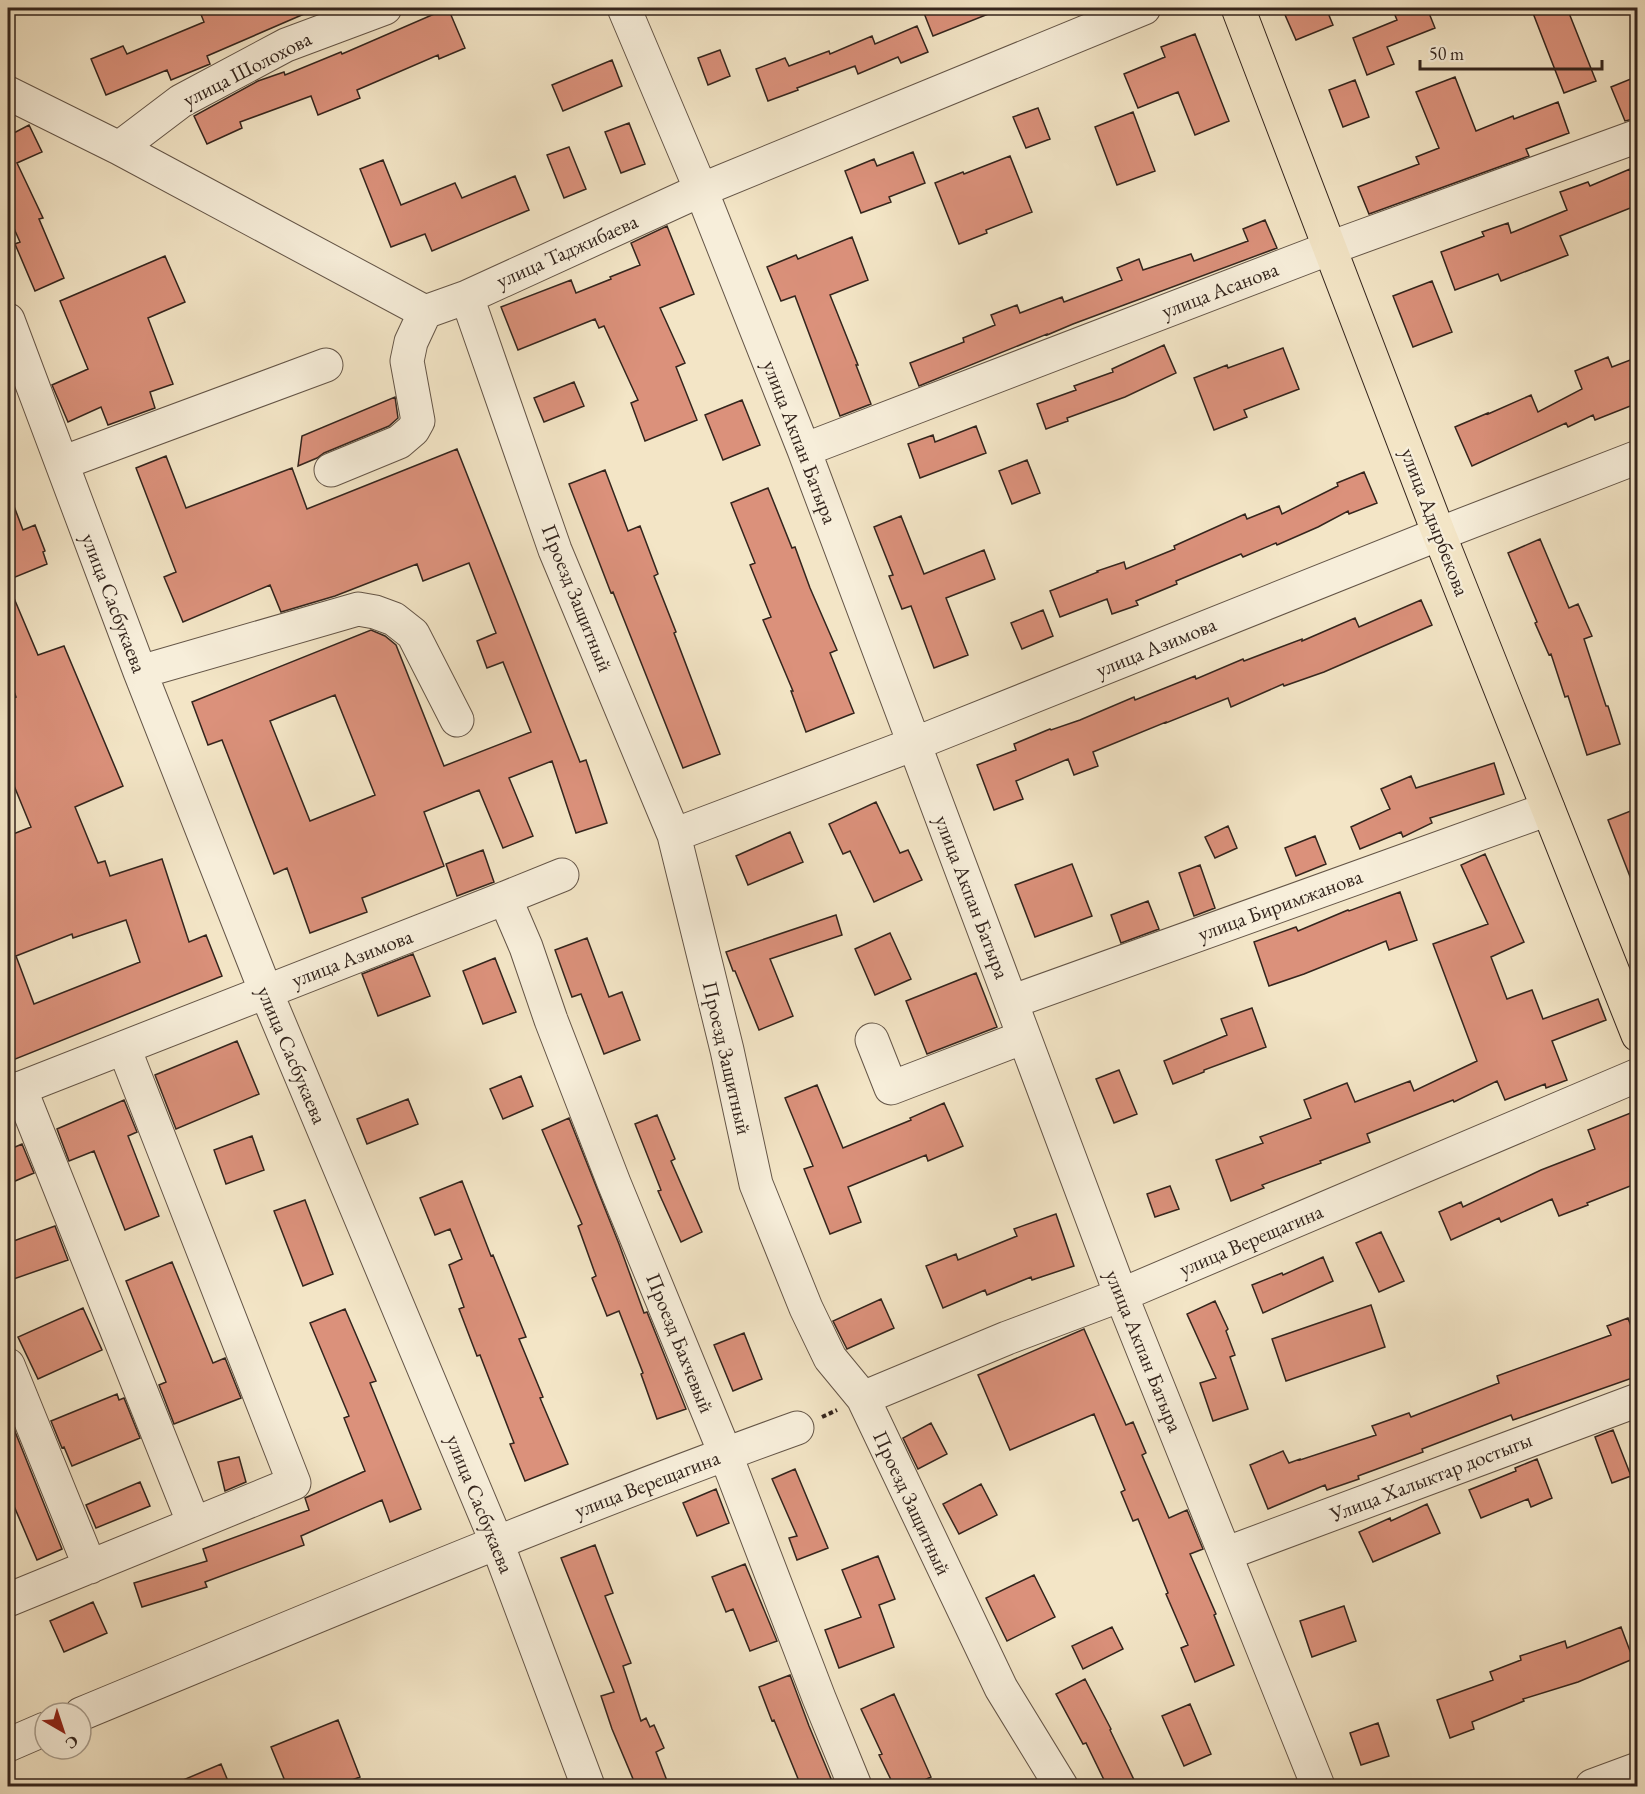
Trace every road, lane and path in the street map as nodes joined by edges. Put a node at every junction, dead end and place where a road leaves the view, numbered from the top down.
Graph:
1 (385, 8) edge
2 (624, 8) edge
3 (1144, 8) edge
4 (1238, 8) edge
5 (8, 93) edge
6 (1638, 135) edge
7 (119, 148) junction
8 (701, 190) junction
9 (1330, 248) junction
10 (467, 297) junction
11 (425, 312) junction
12 (8, 320) edge
13 (326, 365) dead end
14 (804, 450) junction
15 (1638, 458) edge
16 (62, 463) junction
17 (331, 470) dead end
18 (1439, 534) junction
19 (140, 672) junction
20 (457, 720) dead end
21 (914, 744) junction
22 (1548, 809) junction
23 (674, 835) junction
24 (562, 875) dead end
25 (505, 898) junction
26 (266, 992) junction
27 (1011, 1002) junction
28 (1638, 1035) edge
29 (1024, 1037) junction
30 (872, 1040) dead end
31 (124, 1048) junction
32 (1638, 1075) edge
33 (14, 1091) edge
34 (1121, 1295) junction
35 (8, 1365) edge
36 (1638, 1400) edge
37 (854, 1402) junction
38 (808, 1423) joint
39 (725, 1454) junction
40 (194, 1524) junction
41 (497, 1543) junction
42 (1225, 1554) junction
43 (90, 1566) junction
44 (8, 1600) edge
45 (93, 1709) edge
46 (33, 1734) edge
47 (8, 1744) edge
48 (588, 1786) edge
49 (855, 1786) edge
50 (1060, 1786) edge
51 (1318, 1786) edge

1 - 7 street, улица Шолохова
2 - 8 street, улица Акпан Батыра
3 - 8 street, улица Таджибаева
4 - 9 main road, улица Адырбекова
5 - 7 street
6 - 9 street, улица Асанова
7 - 11 street
8 - 10 street, улица Таджибаева
8 - 14 street, улица Акпан Батыра
9 - 14 street, улица Асанова
9 - 18 main road, улица Адырбекова
10 - 11 street, улица Таджибаева
10 - 23 street, Проезд Защитный
11 - 17 street
12 - 16 street, улица Сасбукаева
13 - 16 street
14 - 21 street, улица Акпан Батыра
15 - 18 street, улица Азимова
16 - 19 street, улица Сасбукаева
18 - 21 street, улица Азимова
18 - 22 main road, улица Адырбекова
19 - 20 street
19 - 26 street, улица Сасбукаева
21 - 23 street, улица Азимова
21 - 27 street, улица Акпан Батыра
22 - 27 street, улица Биримжанова
22 - 28 main road, улица Адырбекова
23 - 37 street, Проезд Защитный
24 - 25 street, улица Азимова
25 - 26 street, улица Азимова
25 - 39 street, Проезд Бахчевый
26 - 31 street, улица Азимова
26 - 41 street, улица Сасбукаева
27 - 29 street, улица Акпан Батыра
29 - 30 street
29 - 34 street, улица Акпан Батыра
31 - 33 street, улица Азимова
31 - 40 street
32 - 34 street, улица Верещагина
33 - 40 street
34 - 37 street, улица Верещагина
34 - 42 street, улица Акпан Батыра
35 - 43 street
36 - 42 street, Улица Халыктар достыгы
37 - 38 path
37 - 50 street, Проезд Защитный
38 - 39 street, улица Верещагина
39 - 41 street, улица Верещагина
39 - 49 street, Проезд Бахчевый
40 - 43 street
41 - 45 street, улица Верещагина
41 - 48 street, улица Сасбукаева
42 - 51 street, улица Акпан Батыра
43 - 44 street
46 - 47 street

